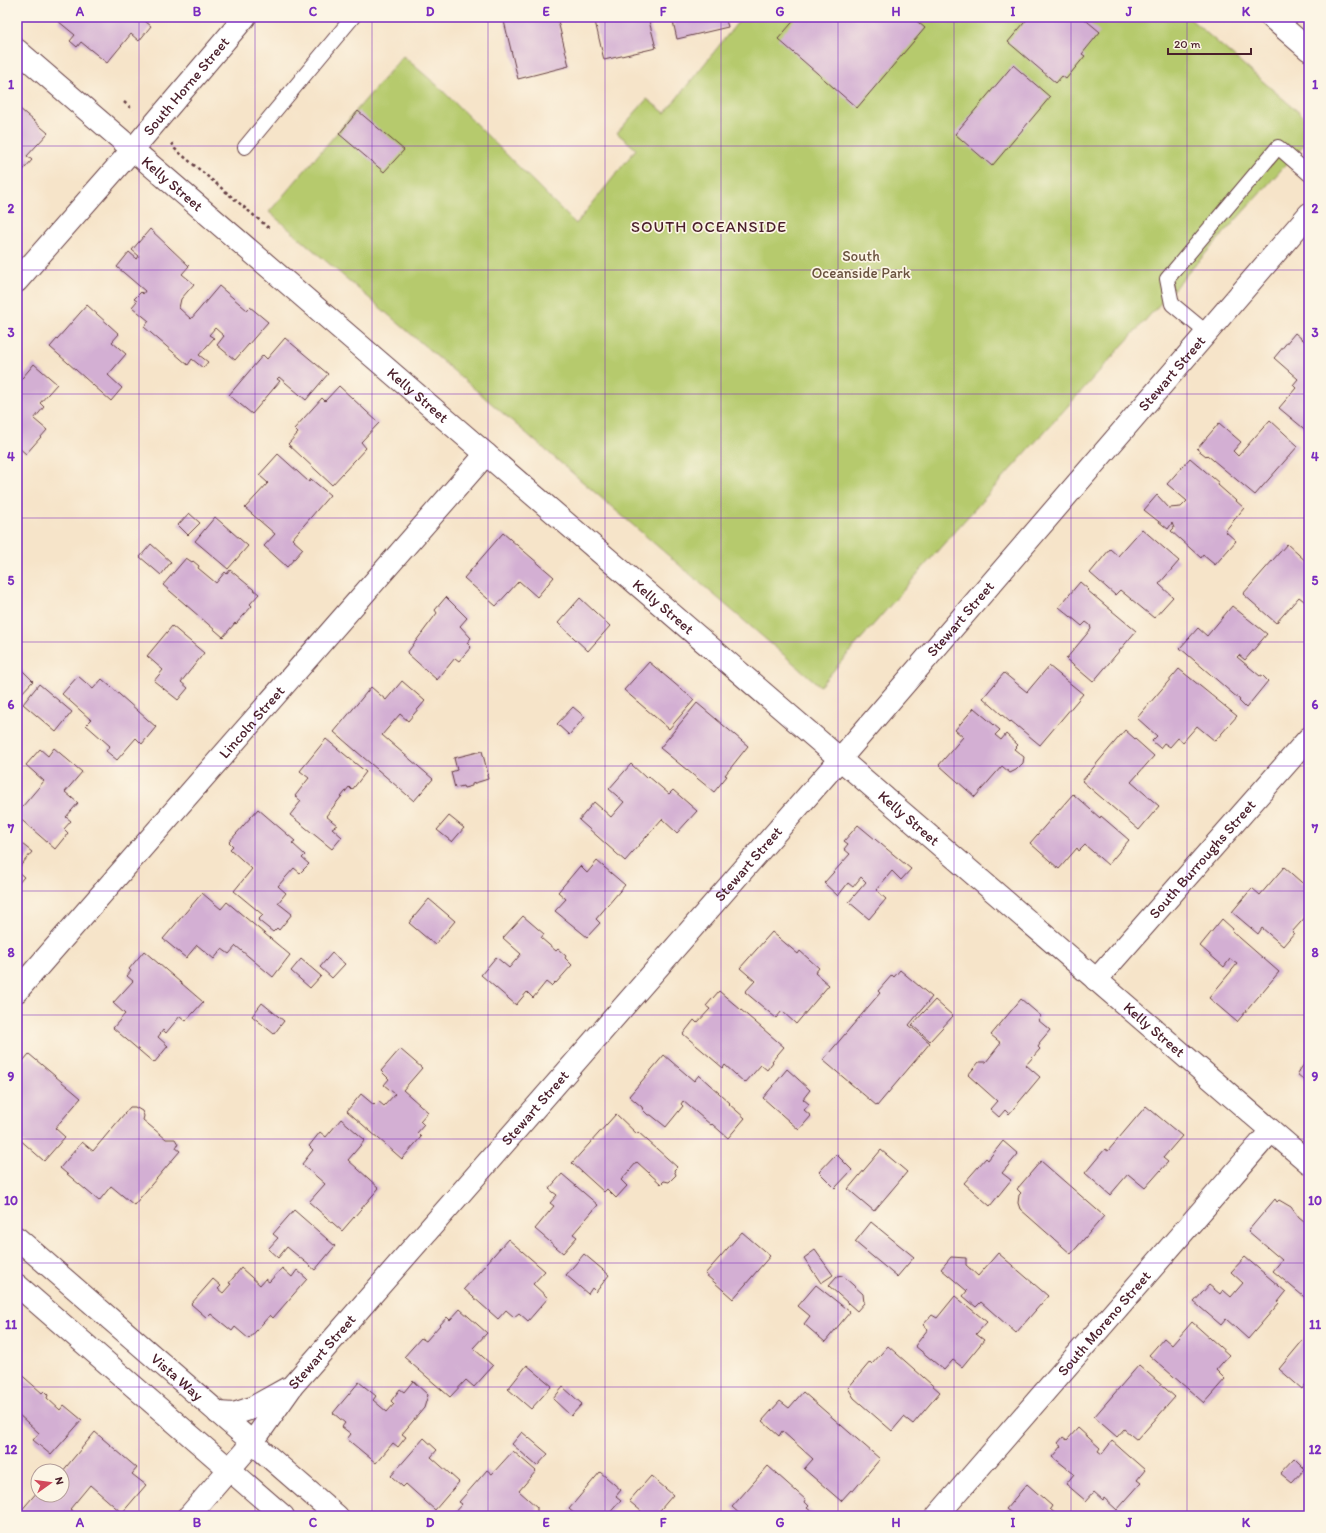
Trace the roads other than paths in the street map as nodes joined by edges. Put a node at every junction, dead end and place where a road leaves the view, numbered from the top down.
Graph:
1 (245, 17) edge
2 (353, 17) edge
3 (1271, 17) edge
4 (17, 50) edge
5 (1309, 50) edge
6 (244, 147) dead end
7 (132, 149) junction
8 (1309, 174) edge
9 (1309, 214) edge
10 (17, 281) edge
11 (1207, 333) junction
12 (486, 454) junction
13 (1309, 738) edge
14 (840, 759) junction
15 (1096, 980) junction
16 (17, 991) edge
17 (1271, 1131) junction
18 (1309, 1163) edge
19 (17, 1238) edge
20 (17, 1285) edge
21 (293, 1385) junction
22 (218, 1414) junction
23 (252, 1443) junction
24 (229, 1470) junction
25 (189, 1516) edge
26 (283, 1516) edge
27 (337, 1516) edge
28 (937, 1516) edge

1 - 7 street, South Horne Street
2 - 6 lane
3 - 5 street
4 - 7 street, Kelly Street
7 - 10 street, South Horne Street
7 - 12 street, Kelly Street
8 - 11 lane
9 - 11 street, Stewart Street
11 - 14 street, Stewart Street
12 - 14 street, Kelly Street
12 - 16 street, Lincoln Street
13 - 15 street, South Burroughs Street
14 - 15 street, Kelly Street
14 - 21 street, Stewart Street
15 - 17 street, Kelly Street
17 - 18 street, Kelly Street
17 - 28 street, South Moreno Street
19 - 22 street, Vista Way
20 - 24 street
21 - 22 street
21 - 23 street, Stewart Street
22 - 23 street, Vista Way
23 - 24 street, Stewart Street
23 - 27 street, Vista Way
24 - 25 street, Stewart Street
24 - 26 street

